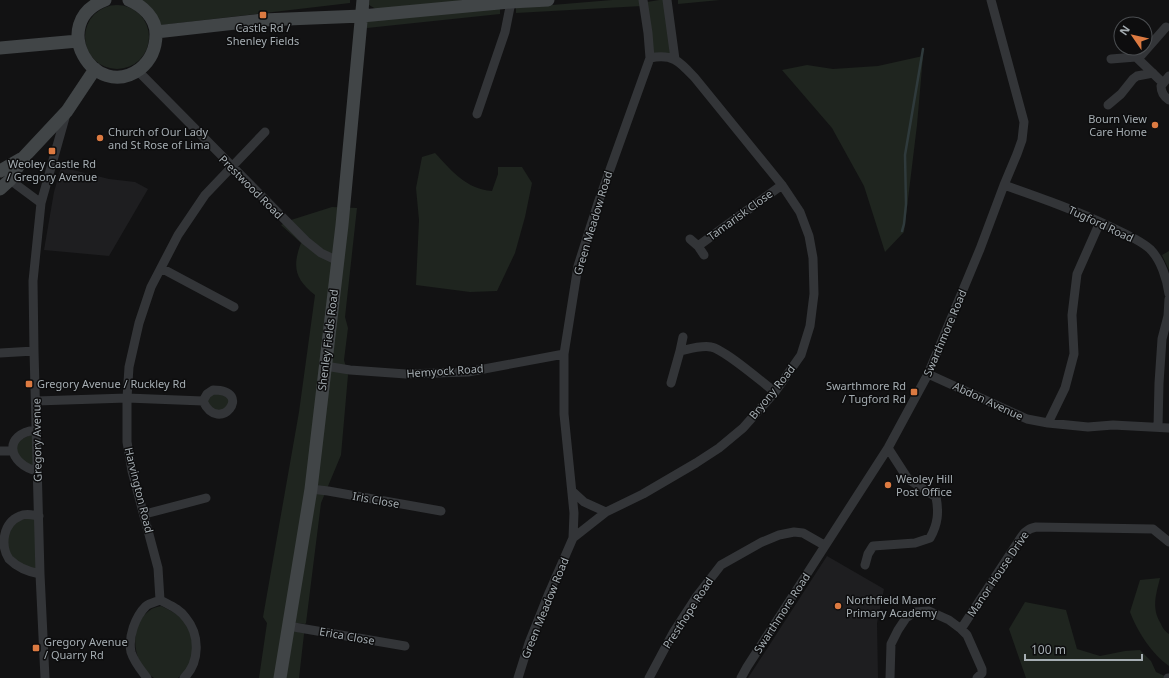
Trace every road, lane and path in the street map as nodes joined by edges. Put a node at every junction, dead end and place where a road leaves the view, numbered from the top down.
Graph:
1 (105, 0) edge
2 (363, 0) edge
3 (548, 0) edge
4 (643, 0) edge
5 (667, 0) edge
6 (991, 0) edge
7 (134, 1) edge
8 (511, 2) junction
9 (362, 16) junction
10 (1166, 27) dead end
11 (156, 32) junction
12 (78, 41) junction
13 (0, 48) edge
14 (650, 58) junction
15 (674, 59) junction
16 (1111, 59) dead end
17 (1138, 59) junction
18 (95, 69) junction
19 (137, 70) junction
20 (1153, 73) junction
21 (1169, 76) edge
22 (1163, 83) junction
23 (1169, 100) edge
24 (1108, 104) dead end
25 (67, 111) junction
26 (477, 114) dead end
27 (265, 132) dead end
28 (23, 158) junction
29 (232, 167) junction
30 (0, 171) edge
31 (10, 180) junction
32 (782, 185) junction
33 (1004, 185) junction
34 (0, 189) edge
35 (41, 203) junction
36 (1100, 222) junction
37 (690, 239) dead end
38 (698, 246) junction
39 (704, 255) dead end
40 (338, 261) junction
41 (161, 268) junction
42 (1169, 294) edge
43 (1169, 299) edge
44 (234, 307) dead end
45 (1168, 316) edge
46 (683, 337) dead end
47 (34, 351) junction
48 (680, 351) junction
49 (0, 353) edge
50 (564, 354) junction
51 (325, 366) junction
52 (928, 374) junction
53 (671, 382) dead end
54 (775, 392) junction
55 (127, 398) junction
56 (36, 401) junction
57 (203, 401) dead end
58 (1048, 423) junction
59 (1158, 427) junction
60 (1169, 428) edge
61 (36, 430) junction
62 (888, 448) junction
63 (0, 451) edge
64 (12, 451) junction
65 (38, 471) junction
66 (311, 489) junction
67 (572, 492) junction
68 (206, 498) dead end
69 (441, 511) dead end
70 (606, 512) junction
71 (145, 514) junction
72 (39, 516) junction
73 (573, 538) junction
74 (1169, 542) edge
75 (1, 543) edge
76 (824, 545) junction
77 (865, 565) dead end
78 (40, 574) junction
79 (160, 600) junction
80 (288, 626) junction
81 (961, 629) junction
82 (405, 646) dead end
83 (45, 678) edge
84 (147, 678) edge
85 (184, 678) edge
86 (280, 678) edge
87 (518, 678) edge
88 (649, 678) edge
89 (741, 678) edge
90 (890, 678) edge
91 (977, 678) edge

1 - 12 street
2 - 9 street, Shenley Fields Road
3 - 8 street
4 - 14 street
5 - 15 street
6 - 33 street, Swarthmore Road
7 - 11 street
8 - 9 street
8 - 26 street
9 - 11 street
9 - 40 street, Shenley Fields Road
10 - 17 street
11 - 19 street
12 - 13 street
12 - 18 street
14 - 15 street
14 - 50 street, Green Meadow Road
15 - 32 street, Bryony Road
16 - 17 street
17 - 20 street
18 - 19 street
18 - 25 street
19 - 29 street, Prestwood Road
20 - 22 street
20 - 24 street
21 - 22 street
22 - 23 street
25 - 28 street
25 - 35 street, Gregory Avenue
27 - 29 street, Harvington Road
28 - 30 street
28 - 31 street
29 - 40 street, Prestwood Road
29 - 41 street, Harvington Road
31 - 34 street
31 - 35 street
32 - 38 street, Tamarisk Close
32 - 54 street, Bryony Road
33 - 36 street, Tugford Road
33 - 52 street, Swarthmore Road
35 - 47 street, Gregory Avenue
36 - 42 street, Tugford Road
36 - 58 street
37 - 38 street, Tamarisk Close
38 - 39 street, Tamarisk Close
40 - 51 street, Shenley Fields Road
41 - 44 street
41 - 55 street, Harvington Road
43 - 45 street
45 - 59 street
46 - 48 street
47 - 49 street
47 - 56 street, Gregory Avenue
48 - 53 street
48 - 54 street
50 - 51 street, Hemyock Road
50 - 67 street, Green Meadow Road
51 - 66 street, Shenley Fields Road
52 - 58 street, Abdon Avenue
52 - 62 street, Swarthmore Road
54 - 70 street, Bryony Road
55 - 56 street
55 - 57 street
55 - 71 street, Harvington Road
56 - 61 street, Gregory Avenue
58 - 59 street, Abdon Avenue
59 - 60 street, Abdon Avenue
61 - 64 street
61 - 65 street, Gregory Avenue
62 - 76 street, Swarthmore Road
62 - 77 street
63 - 64 street
64 - 65 street
65 - 72 street, Gregory Avenue
66 - 69 street, Iris Close
66 - 80 street, Shenley Fields Road
67 - 70 street
67 - 73 street, Green Meadow Road
68 - 71 street
70 - 73 street, Green Meadow Road
71 - 79 street, Harvington Road
72 - 75 street
72 - 78 street, Gregory Avenue
73 - 87 street, Green Meadow Road
74 - 81 street, Manor House Drive
75 - 78 street
76 - 88 street, Presthope Road
76 - 89 street, Swarthmore Road
78 - 83 street, Gregory Avenue
79 - 84 street
79 - 85 street
80 - 82 street, Erica Close
80 - 86 street, Shenley Fields Road
81 - 90 street, Manor House Drive
81 - 91 street

